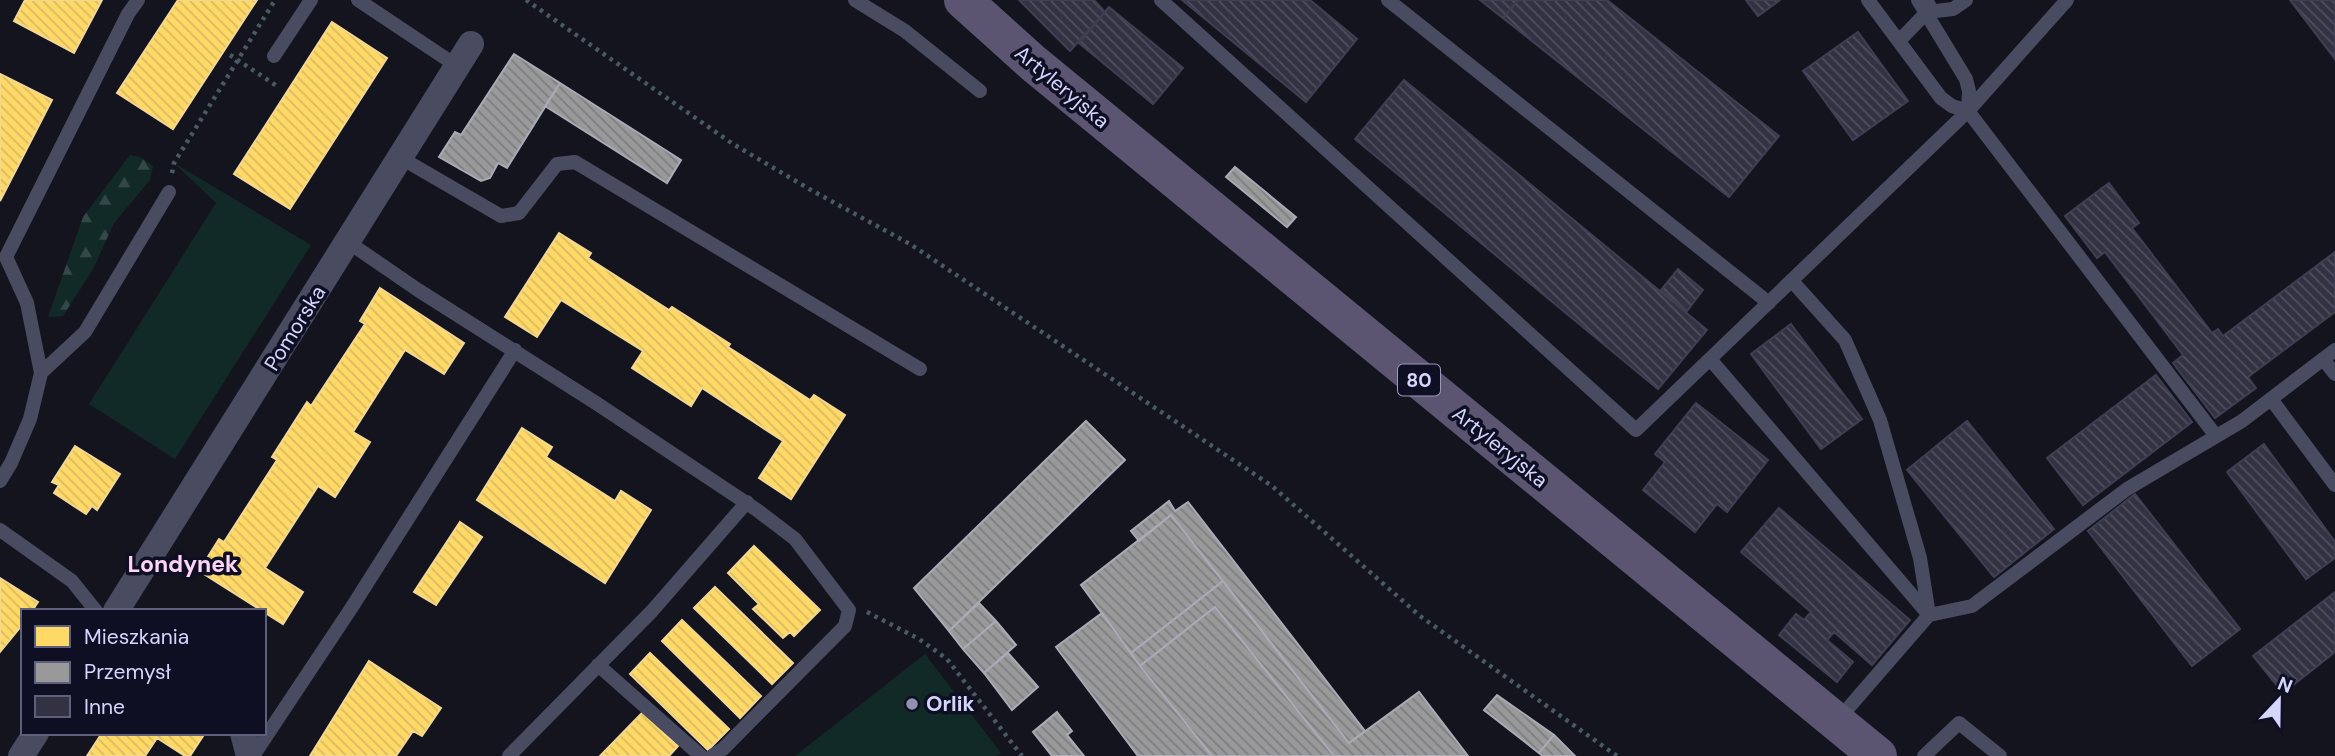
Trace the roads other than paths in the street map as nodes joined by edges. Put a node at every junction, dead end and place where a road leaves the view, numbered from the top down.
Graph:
1 (138, 0) edge
2 (311, 0) edge
3 (358, 0) edge
4 (855, 0) edge
5 (964, 0) edge
6 (1161, 0) edge
7 (1388, 0) edge
8 (1868, 0) edge
9 (1918, 0) edge
10 (1966, 0) edge
11 (2067, 0) edge
12 (1929, 6) edge
13 (1899, 41) junction
14 (471, 44) dead end
15 (274, 56) dead end
16 (457, 66) junction
17 (980, 90) dead end
18 (1968, 111) junction
19 (401, 158) junction
20 (169, 192) dead end
21 (348, 242) junction
22 (1792, 281) junction
23 (1769, 303) junction
24 (515, 350) junction
25 (2329, 355) edge
26 (1710, 359) junction
27 (920, 369) dead end
28 (41, 373) junction
29 (2335, 374) edge
30 (2271, 399) junction
31 (2216, 436) junction
32 (0, 481) edge
33 (2335, 485) edge
34 (747, 502) junction
35 (0, 530) edge
36 (94, 609) edge
37 (117, 609) edge
38 (1929, 615) junction
39 (598, 665) junction
40 (1836, 722) junction
41 (266, 734) edge
42 (35, 735) edge
43 (244, 735) edge
44 (265, 735) edge
45 (22, 756) edge
46 (251, 756) edge
47 (509, 756) edge
48 (701, 756) edge
49 (712, 756) edge
50 (1878, 756) edge
51 (1924, 756) edge
52 (2000, 756) edge

1 - 28 lane
2 - 15 lane
3 - 16 lane
4 - 17 lane
5 - 40 main road, Artyleryjska / 80
6 - 26 lane
7 - 23 lane
8 - 13 lane
9 - 12 lane
10 - 12 lane
11 - 18 lane
12 - 13 lane
12 - 18 lane
13 - 18 lane
14 - 16 street, Pomorska
16 - 19 street, Pomorska
18 - 22 lane
18 - 31 lane
19 - 21 street, Pomorska
19 - 27 lane
20 - 28 lane
21 - 24 lane
21 - 37 street, Pomorska
22 - 23 lane
22 - 38 lane
23 - 26 lane
24 - 34 lane
24 - 41 lane
25 - 29 lane
25 - 30 lane
26 - 38 lane
28 - 32 lane
30 - 31 lane
30 - 33 lane
31 - 38 lane
34 - 39 lane
34 - 49 lane
35 - 36 lane
38 - 40 lane
39 - 47 lane
39 - 48 lane
40 - 50 main road, Artyleryjska / 80
42 - 45 street
43 - 46 street
44 - 46 lane
51 - 52 lane

